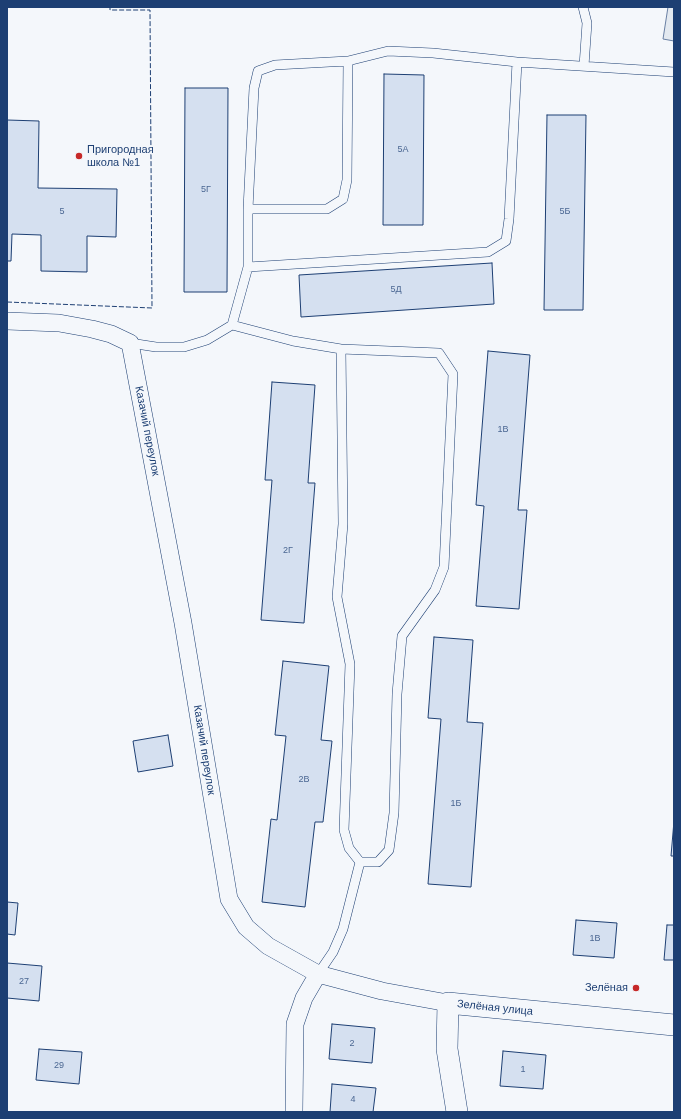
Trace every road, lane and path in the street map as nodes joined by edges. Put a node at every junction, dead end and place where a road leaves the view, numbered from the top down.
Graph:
1 (583, 7) edge
2 (348, 61) junction
3 (517, 62) junction
4 (584, 66) junction
5 (674, 72) edge
6 (248, 209) junction
7 (248, 267) junction
8 (7, 321) edge
9 (232, 325) junction
10 (130, 343) junction
11 (342, 349) junction
12 (360, 862) junction
13 (318, 974) junction
14 (448, 1003) junction
15 (674, 1025) edge
16 (294, 1112) edge
17 (456, 1112) edge

1 - 4 lane
2 - 3 lane
2 - 6 lane
2 - 6 lane
3 - 4 lane
3 - 7 lane
4 - 5 lane
6 - 7 lane
7 - 9 lane
8 - 10 street
9 - 10 lane
9 - 11 lane
10 - 13 street, Казачий переулок
11 - 12 lane
11 - 12 lane
12 - 13 lane
13 - 14 street, Зелёная улица
13 - 16 street
14 - 15 street, Зелёная улица
14 - 17 street

